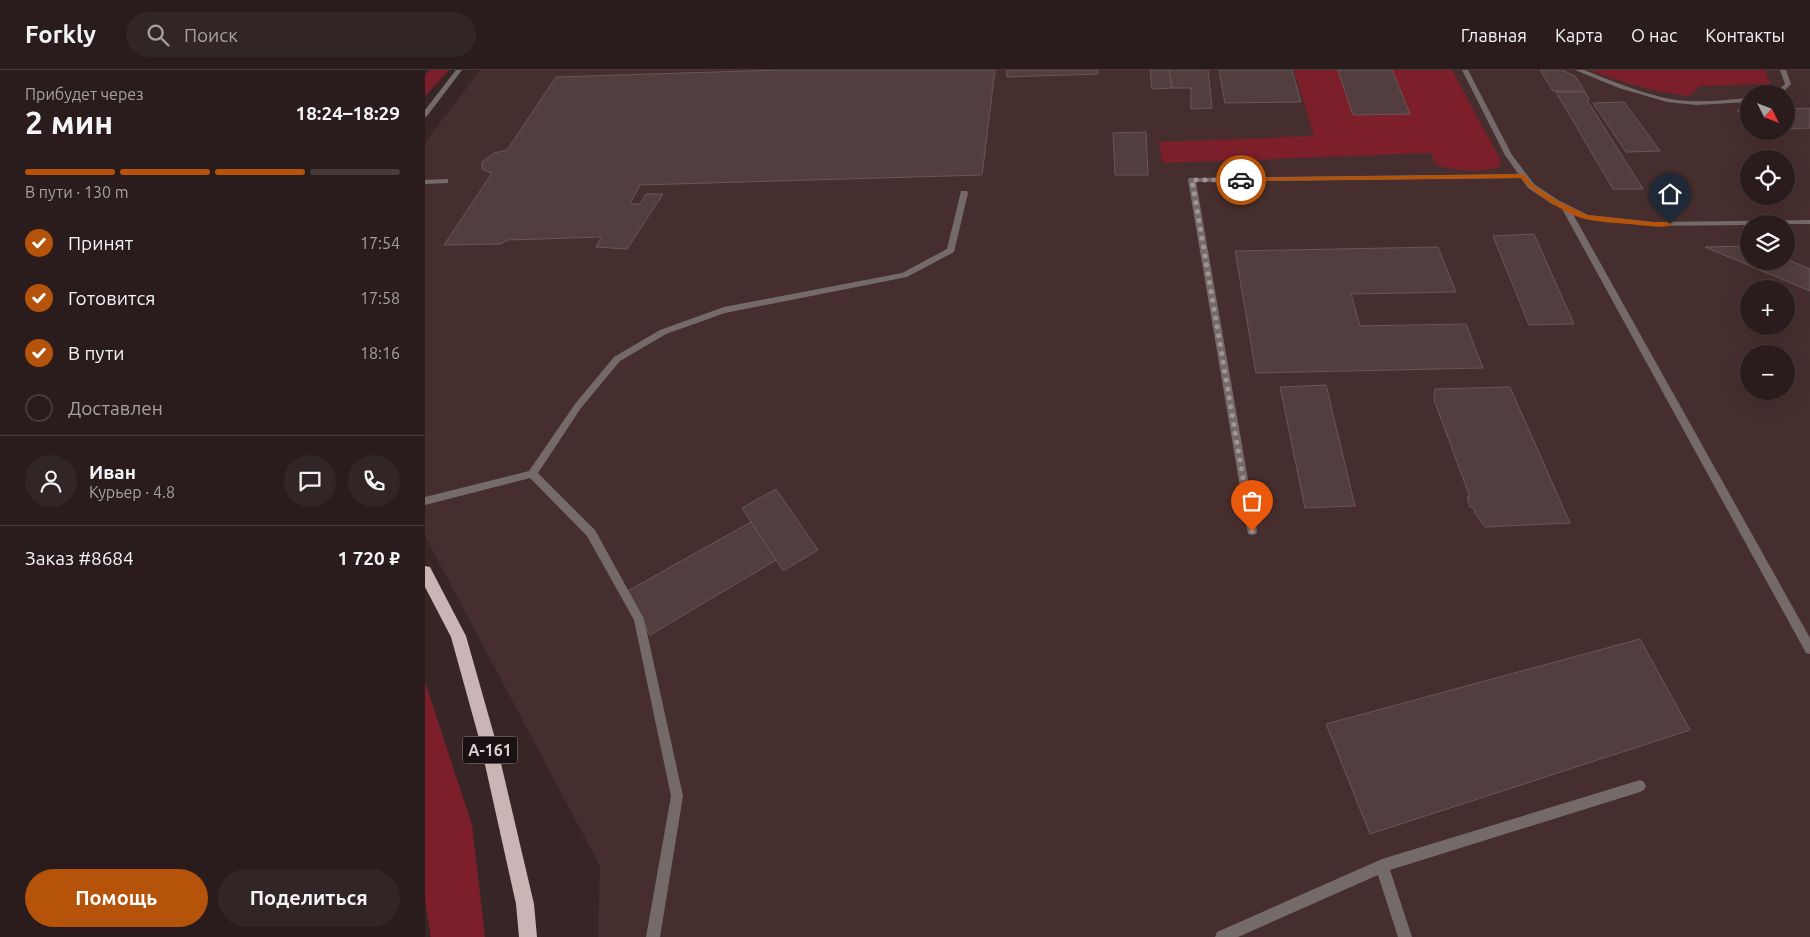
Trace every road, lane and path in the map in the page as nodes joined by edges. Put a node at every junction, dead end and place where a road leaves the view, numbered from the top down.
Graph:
1 (459, 70) edge
2 (1465, 70) edge
3 (1578, 70) edge
4 (1783, 70) edge
5 (1787, 85) edge
6 (1740, 101) edge
7 (425, 115) edge
8 (1523, 176) junction
9 (445, 181) dead end
10 (425, 182) edge
11 (964, 193) dead end
12 (1565, 207) junction
13 (1810, 222) edge
14 (532, 474) junction
15 (425, 501) edge
16 (1252, 531) dead end
17 (425, 572) edge
18 (1810, 649) edge
19 (1641, 786) dead end
20 (1382, 866) junction
21 (528, 937) edge
22 (653, 937) edge
23 (1222, 937) edge
24 (1405, 937) edge

1 - 7 street
2 - 8 street
3 - 6 street
4 - 5 street
8 - 12 street
8 - 16 street
9 - 10 street
11 - 14 street
12 - 13 street
12 - 18 street
14 - 15 street
14 - 22 street
17 - 21 highway, А-161
19 - 20 street
20 - 23 street
20 - 24 street

